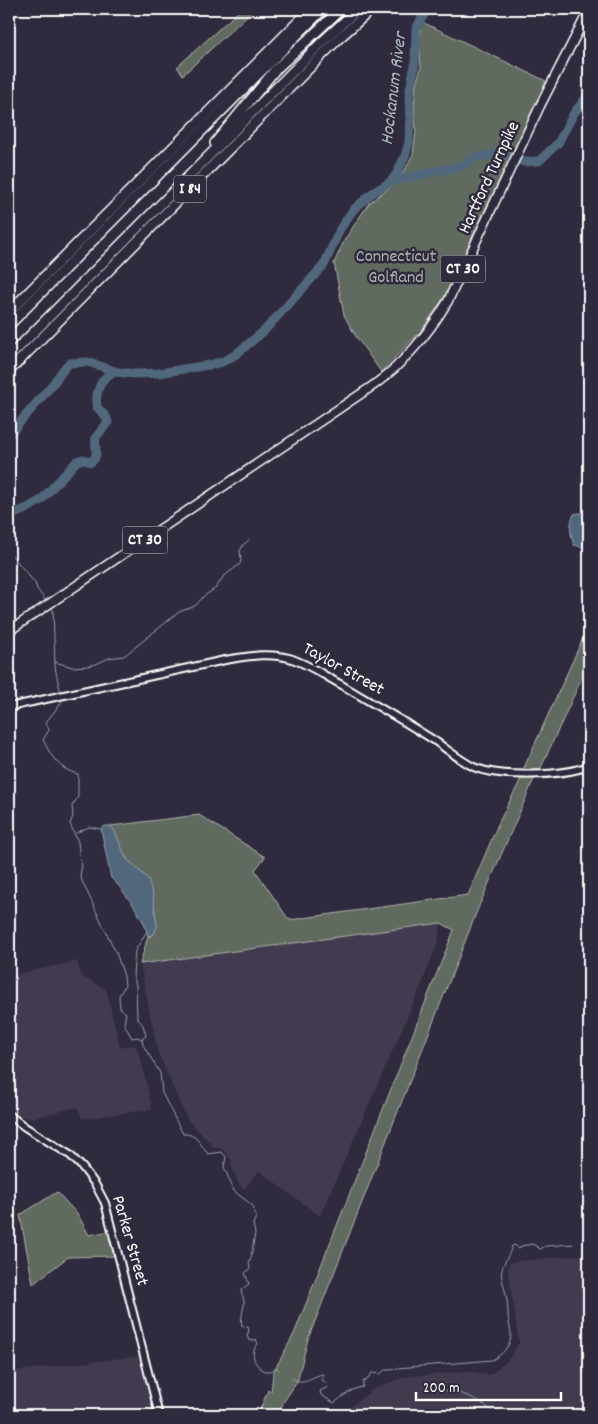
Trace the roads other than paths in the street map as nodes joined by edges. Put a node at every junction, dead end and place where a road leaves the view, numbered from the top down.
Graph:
1 (306, 9) edge
2 (311, 9) edge
3 (323, 9) edge
4 (331, 9) edge
5 (341, 9) edge
6 (358, 9) edge
7 (372, 9) edge
8 (589, 10) edge
9 (292, 27) junction
10 (277, 55) junction
11 (178, 187) junction
12 (9, 312) edge
13 (9, 325) edge
14 (9, 357) edge
15 (9, 371) edge
16 (9, 630) edge
17 (9, 707) edge
18 (589, 766) edge
19 (9, 1115) edge
20 (159, 1415) edge

1 - 9 highway
2 - 9 highway, I 84
3 - 10 highway
4 - 10 highway
5 - 11 highway
6 - 11 highway
7 - 15 highway, I 84
8 - 16 main road, Hartford Turnpike / CT 30
9 - 12 highway, I 84
10 - 13 highway
11 - 14 highway
17 - 18 street, Taylor Street
19 - 20 street, Parker Street

